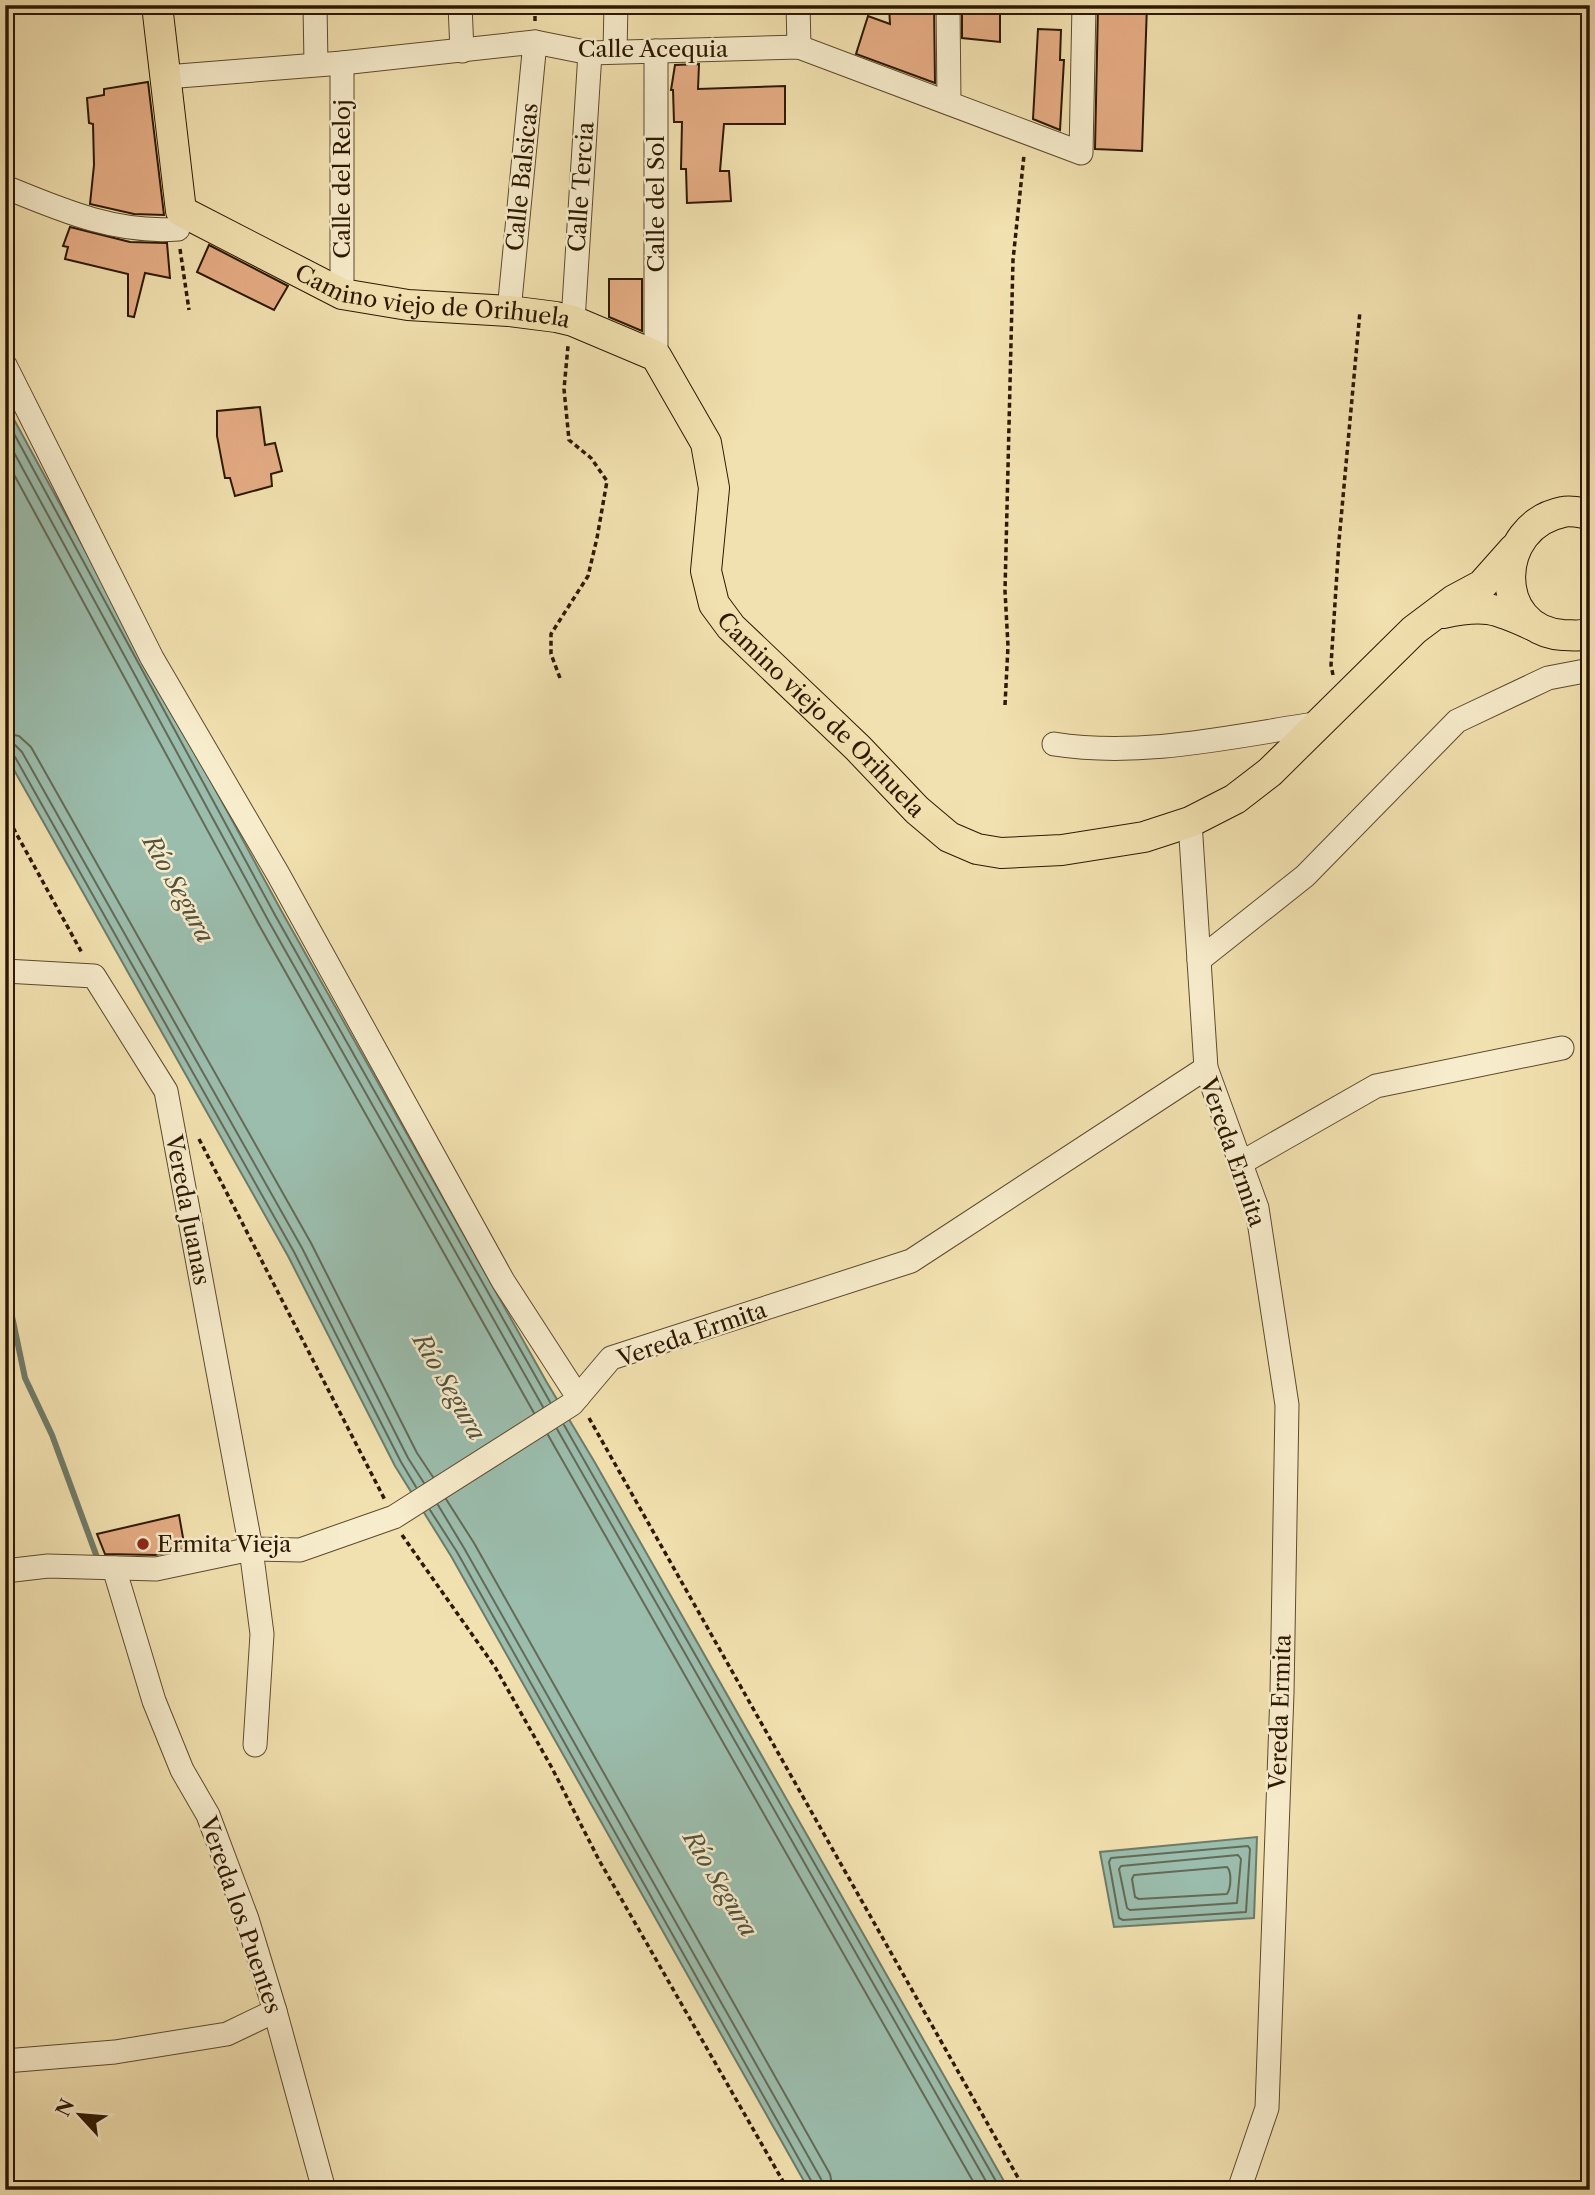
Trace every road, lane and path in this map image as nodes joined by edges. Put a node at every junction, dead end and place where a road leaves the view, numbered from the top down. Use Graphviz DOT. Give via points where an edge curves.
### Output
graph roads {
  1 [pos="157,5"];
  2 [pos="315,5"];
  3 [pos="460,5"];
  4 [pos="616,5"];
  5 [pos="798,5"];
  6 [pos="948,5"];
  7 [pos="1084,5"];
  8 [pos="535,42"];
  9 [pos="799,47"];
  10 [pos="462,51"];
  11 [pos="615,51"];
  12 [pos="656,51"];
  13 [pos="590,53"];
  14 [pos="342,63"];
  15 [pos="316,64"];
  16 [pos="166,78"];
  17 [pos="949,103"];
  18 [pos="1027,132"];
  19 [pos="5,187"];
  20 [pos="180,220"];
  21 [pos="342,295"];
  22 [pos="189,310"];
  23 [pos="509,311"];
  24 [pos="1360,311"];
  25 [pos="571,321"];
  26 [pos="656,356"];
  27 [pos="5,365"];
  28 [pos="1590,514"];
  29 [pos="1514,550"];
  30 [pos="1439,613"];
  31 [pos="1590,633"];
  32 [pos="1552,634"];
  33 [pos="1590,670"];
  34 [pos="560,678"];
  35 [pos="1346,698"];
  36 [pos="1005,705"];
  37 [pos="1321,723"];
  38 [pos="1054,744"];
  39 [pos="5,814"];
  40 [pos="1190,822"];
  41 [pos="1199,960"];
  42 [pos="5,971"];
  43 [pos="94,976"];
  44 [pos="1562,1048"];
  45 [pos="1206,1068"];
  46 [pos="197,1136"];
  47 [pos="1241,1163"];
  48 [pos="575,1401"];
  49 [pos="394,1517"];
  50 [pos="251,1549"];
  51 [pos="114,1568"];
  52 [pos="5,1571"];
  53 [pos="255,1745"];
  54 [pos="275,2011"];
  55 [pos="5,2061"];
  56 [pos="324,2190"];
  57 [pos="788,2190"];
  58 [pos="1026,2190"];
  59 [pos="1240,2190"];
  1 -- 16 [label="main road"];
  2 -- 15 [label="street"];
  3 -- 10 [label="street"];
  4 -- 11 [label="street"];
  5 -- 9 [label="street"];
  6 -- 17 [label="street"];
  7 -- 18 [label="street, Calle Acequia" via="1081,153"];
  8 -- 10 [label="street, Calle Acequia"];
  8 -- 13 [label="street, Calle Acequia"];
  8 -- 23 [label="street, Calle Balsicas"];
  9 -- 12 [label="street, Calle Acequia"];
  9 -- 17 [label="street, Calle Acequia"];
  10 -- 14 [label="street, Calle Acequia"];
  11 -- 12 [label="street, Calle Acequia"];
  11 -- 13 [label="street, Calle Acequia"];
  12 -- 26 [label="street, Calle del Sol"];
  13 -- 25 [label="street, Calle Tercia"];
  14 -- 15 [label="street, Calle Acequia"];
  14 -- 21 [label="street, Calle del Reloj"];
  15 -- 16 [label="street, Calle Acequia"];
  16 -- 20 [label="main road"];
  17 -- 18 [label="street, Calle Acequia"];
  18 -- 36 [label="path" via="1013,260"];
  19 -- 20 [label="street" via="114,226 152,232"];
  20 -- 21 [label="main road, Camino viejo de Orihuela"];
  20 -- 22 [label="path"];
  21 -- 23 [label="main road, Camino viejo de Orihuela" via="408,305"];
  23 -- 25 [label="main road, Camino viejo de Orihuela"];
  24 -- 35 [label="path" via="1331,665 1335,684"];
  25 -- 26 [label="main road, Camino viejo de Orihuela"];
  25 -- 34 [label="path" via="564,389 569,440 591,458 607,481 587,576 551,634 551,654"];
  26 -- 40 [label="main road, Camino viejo de Orihuela" via="706,443 714,488 706,571 714,604 731,627 917,810 949,837 1001,853 1062,850 1144,837"];
  27 -- 48 [label="street" via="152,658"];
  28 -- 29 [label="main road, Camino viejo de Orihuela" via="1564,512 1534,524"];
  29 -- 30 [label="main road, Camino viejo de Orihuela" via="1482,584"];
  29 -- 32 [label="main road" via="1510,586 1520,611"];
  30 -- 32 [label="main road, Camino viejo de Orihuela" via="1471,607 1497,609"];
  30 -- 35 [label="main road, Camino viejo de Orihuela" via="1414,630"];
  31 -- 32 [label="main road"];
  33 -- 41 [label="street" via="1548,678 1457,720 1305,876"];
  35 -- 37 [label="main road, Camino viejo de Orihuela"];
  37 -- 38 [label="street" via="1134,749 1089,750"];
  37 -- 40 [label="main road, Camino viejo de Orihuela" via="1235,799"];
  39 -- 43 [label="path"];
  40 -- 41 [label="street"];
  41 -- 45 [label="street"];
  42 -- 43 [label="street"];
  43 -- 50 [label="street, Vereda Juanas" via="166,1091"];
  44 -- 47 [label="street" via="1376,1086"];
  45 -- 47 [label="street, Vereda Ermita"];
  45 -- 48 [label="street, Vereda Ermita" via="911,1261 611,1358"];
  46 -- 49 [label="path"];
  47 -- 59 [label="street, Vereda Ermita" via="1257,1208 1287,1405 1267,2108"];
  48 -- 49 [label="street, Vereda Ermita"];
  48 -- 58 [label="path"];
  49 -- 50 [label="street, Vereda Ermita" via="300,1550"];
  49 -- 57 [label="path" via="495,1667 599,1860"];
  50 -- 51 [label="street, Vereda Ermita" via="156,1569"];
  50 -- 53 [label="street" via="262,1634"];
  51 -- 52 [label="street, Vereda Ermita" via="48,1566"];
  51 -- 54 [label="street, Vereda los Puentes" via="154,1701 182,1770 208,1815"];
  54 -- 55 [label="street" via="227,2035 116,2052"];
  54 -- 56 [label="street, Vereda los Puentes"];
}
